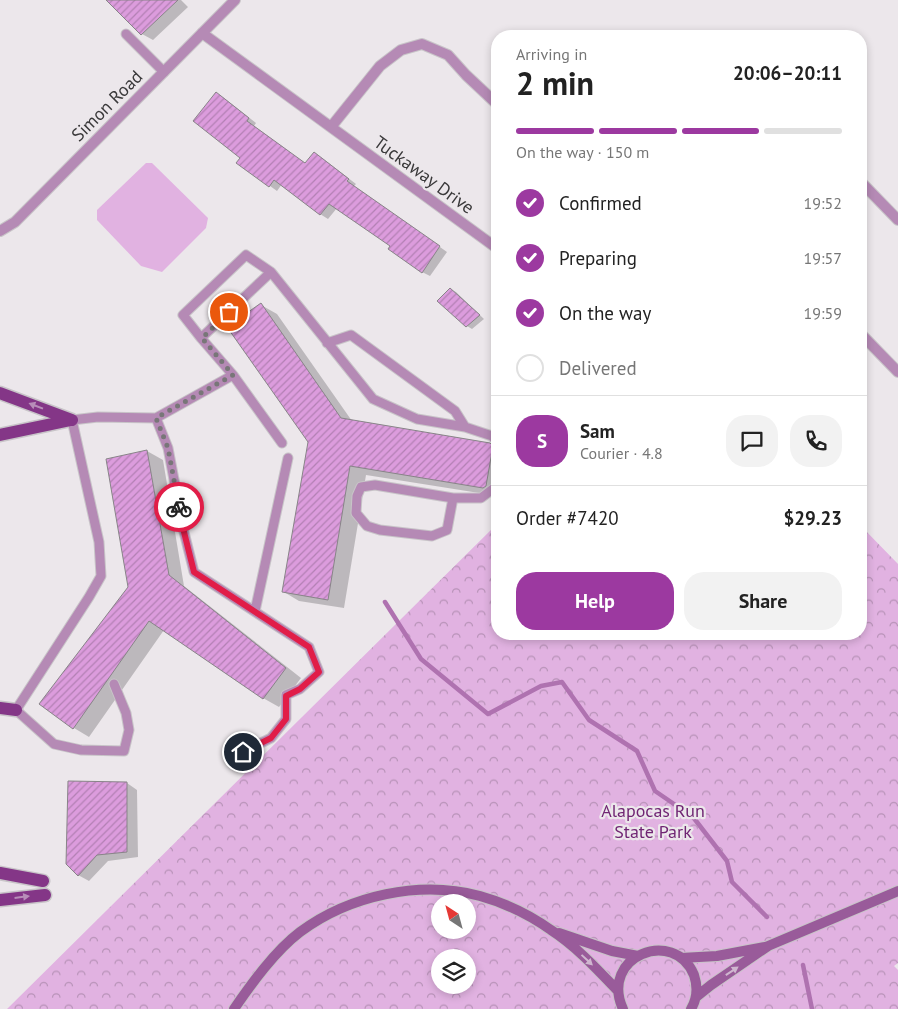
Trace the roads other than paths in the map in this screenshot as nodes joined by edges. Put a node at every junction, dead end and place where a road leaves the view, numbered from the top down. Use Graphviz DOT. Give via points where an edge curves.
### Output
graph roads {
  1 [pos="235,0"];
  2 [pos="202,33"];
  3 [pos="126,34"];
  4 [pos="164,72"];
  5 [pos="491,98"];
  6 [pos="331,127"];
  7 [pos="867,188"];
  8 [pos="898,220"];
  9 [pos="0,231"];
  10 [pos="491,244"];
  11 [pos="271,272"];
  12 [pos="202,338"];
  13 [pos="867,340"];
  14 [pos="327,343"];
  15 [pos="898,372"];
  16 [pos="233,375"];
  17 [pos="0,393"];
  18 [pos="156,418"];
  19 [pos="72,420"];
  20 [pos="465,427"];
  21 [pos="0,435"];
  22 [pos="491,436"];
  23 [pos="282,443"];
  24 [pos="288,458"];
  25 [pos="491,490"];
  26 [pos="453,498"];
  27 [pos="255,611"];
  28 [pos="114,684"];
  29 [pos="0,708"];
  30 [pos="16,710"];
  31 [pos="243,752"];
  32 [pos="0,873"];
  33 [pos="43,881"];
  34 [pos="898,891"];
  35 [pos="45,894"];
  36 [pos="0,900"];
  37 [pos="553,931"];
  38 [pos="768,946"];
  39 [pos="638,956"];
  40 [pos="681,958"];
  41 [pos="618,991"];
  42 [pos="696,998"];
  43 [pos="234,1009"];
  44 [pos="623,1009"];
  45 [pos="691,1009"];
  1 -- 2 [label="street, Simon Road"];
  2 -- 4 [label="street, Simon Road"];
  2 -- 6 [label="street, Tuckaway Drive"];
  3 -- 4 [label="lane"];
  4 -- 9 [label="street, Simon Road" via="15,222"];
  5 -- 6 [label="street" via="448,55 422,44 401,50 380,66"];
  6 -- 10 [label="street, Tuckaway Drive"];
  7 -- 8 [label="street"];
  11 -- 12 [label="lane"];
  11 -- 12 [label="lane" via="246,255 183,315"];
  11 -- 14 [label="lane"];
  12 -- 16 [label="lane"];
  13 -- 15 [label="street"];
  14 -- 20 [label="lane" via="372,399 417,419"];
  14 -- 20 [label="lane" via="351,334 455,411"];
  16 -- 18 [label="lane"];
  16 -- 23 [label="lane"];
  19 -- 17 [label="main road, one-way"];
  18 -- 19 [label="lane"];
  18 -- 27 [label="lane" via="168,448 194,572"];
  19 -- 21 [label="main road"];
  19 -- 30 [label="lane" via="99,542 101,576"];
  20 -- 22 [label="lane"];
  24 -- 27 [label="lane"];
  25 -- 26 [label="lane" via="481,498"];
  26 -- 26 [label="lane" via="375,485 361,487 356,513 367,526 380,530 432,536 447,530"];
  27 -- 31 [label="lane" via="309,647 319,672 300,689 286,696 286,719 271,738"];
  28 -- 30 [label="lane" via="129,730 124,751 81,750 54,744"];
  29 -- 30 [label="main road"];
  32 -- 33 [label="main road"];
  34 -- 38 [label="street"];
  36 -- 35 [label="main road, one-way"];
  37 -- 39 [label="street" via="612,951"];
  37 -- 41 [label="street, one-way"];
  37 -- 43 [label="street" via="516,909 480,896 416,890 380,895 353,903 300,932 273,958"];
  38 -- 40 [label="street" via="717,956"];
  42 -- 38 [label="street, one-way"];
  39 -- 40 [label="street" via="659,951"];
  39 -- 41 [label="street" via="627,965"];
  40 -- 42 [label="street" via="695,977"];
  41 -- 44 [label="street"];
  42 -- 45 [label="street"];
}
